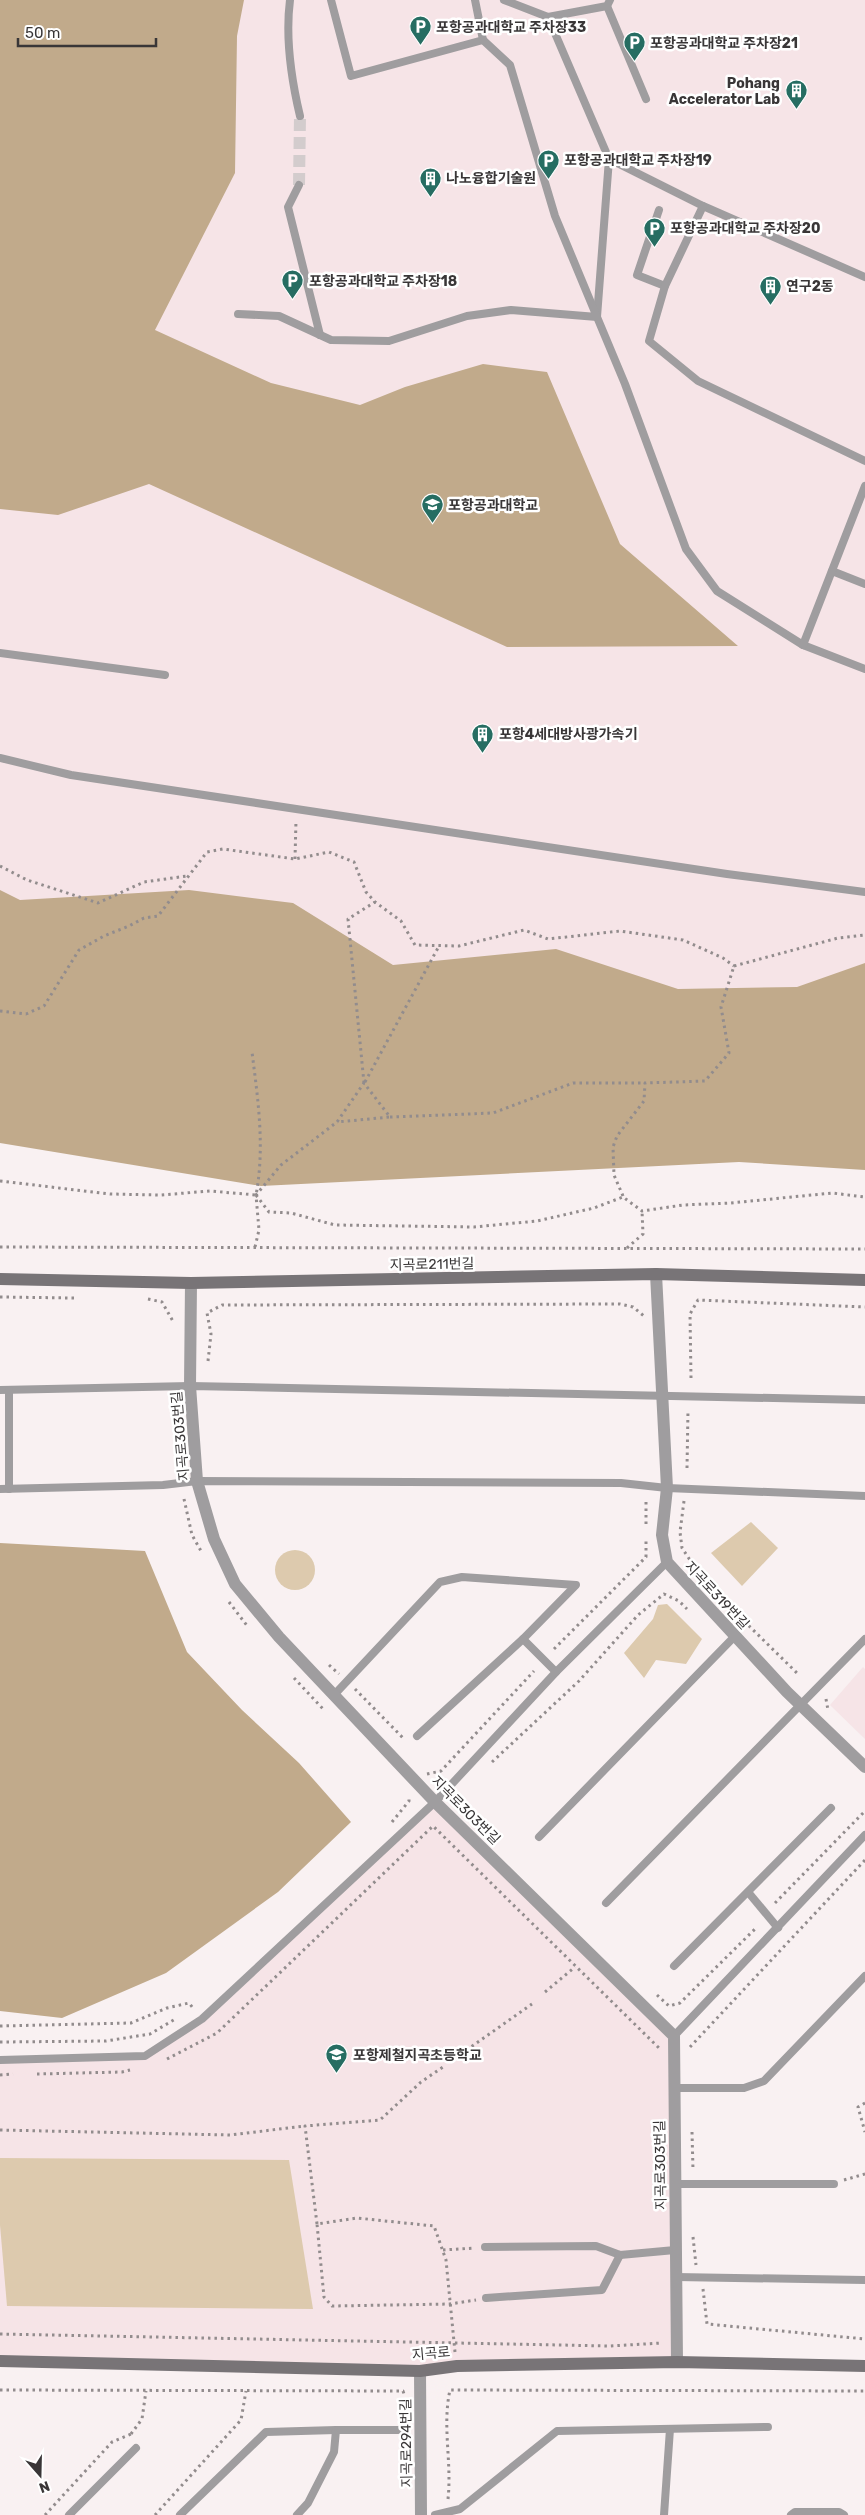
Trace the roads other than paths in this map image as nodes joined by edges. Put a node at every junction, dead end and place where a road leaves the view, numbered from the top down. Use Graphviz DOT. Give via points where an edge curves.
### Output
graph roads {
  1 [pos="290,0"];
  2 [pos="331,0"];
  3 [pos="476,0"];
  4 [pos="504,0"];
  5 [pos="608,3"];
  6 [pos="548,17"];
  7 [pos="483,40"];
  8 [pos="646,99"];
  9 [pos="300,116"];
  10 [pos="609,159"];
  11 [pos="299,185"];
  12 [pos="703,206"];
  13 [pos="659,210"];
  14 [pos="865,277"];
  15 [pos="664,286"];
  16 [pos="238,314"];
  17 [pos="597,317"];
  18 [pos="320,335"];
  19 [pos="865,462"];
  20 [pos="865,486"];
  21 [pos="832,571"];
  22 [pos="865,584"];
  23 [pos="804,645"];
  24 [pos="0,653"];
  25 [pos="865,669"];
  26 [pos="165,674"];
  27 [pos="0,758"];
  28 [pos="865,892"];
  29 [pos="656,1274"];
  30 [pos="0,1279"];
  31 [pos="865,1280"];
  32 [pos="191,1283"];
  33 [pos="190,1386"];
  34 [pos="0,1390"];
  35 [pos="9,1390"];
  36 [pos="664,1397"];
  37 [pos="865,1400"];
  38 [pos="197,1481"];
  39 [pos="667,1488"];
  40 [pos="0,1489"];
  41 [pos="9,1489"];
  42 [pos="865,1496"];
  43 [pos="667,1562"];
  44 [pos="735,1636"];
  45 [pos="523,1639"];
  46 [pos="865,1639"];
  47 [pos="556,1672"];
  48 [pos="334,1695"];
  49 [pos="801,1706"];
  50 [pos="417,1736"];
  51 [pos="865,1768"];
  52 [pos="435,1802"];
  53 [pos="831,1808"];
  54 [pos="865,1835"];
  55 [pos="539,1838"];
  56 [pos="748,1892"];
  57 [pos="606,1903"];
  58 [pos="778,1928"];
  59 [pos="674,1966"];
  60 [pos="865,1976"];
  61 [pos="674,2036"];
  62 [pos="0,2060"];
  63 [pos="674,2088"];
  64 [pos="675,2184"];
  65 [pos="834,2184"];
  66 [pos="485,2247"];
  67 [pos="675,2250"];
  68 [pos="620,2255"];
  69 [pos="676,2277"];
  70 [pos="865,2280"];
  71 [pos="486,2298"];
  72 [pos="0,2361"];
  73 [pos="677,2362"];
  74 [pos="865,2366"];
  75 [pos="420,2371"];
  76 [pos="768,2427"];
  77 [pos="670,2429"];
  78 [pos="336,2430"];
  79 [pos="398,2430"];
  80 [pos="136,2448"];
  81 [pos="70,2515"];
  82 [pos="180,2515"];
  83 [pos="297,2515"];
  84 [pos="422,2515"];
  85 [pos="435,2515"];
  86 [pos="664,2515"];
  87 [pos="792,2515"];
  88 [pos="844,2515"];
  1 -- 9 [label="lane" via="291,79"];
  2 -- 7 [label="lane" via="351,76"];
  3 -- 7 [label="lane"];
  4 -- 6 [label="lane"];
  5 -- 6 [label="lane"];
  5 -- 8 [label="lane"];
  6 -- 10 [label="lane"];
  7 -- 17 [label="lane" via="510,65 555,216"];
  10 -- 12 [label="lane"];
  10 -- 17 [label="lane"];
  11 -- 18 [label="lane" via="288,207"];
  12 -- 14 [label="lane"];
  12 -- 15 [label="lane"];
  13 -- 15 [label="lane" via="638,275"];
  15 -- 19 [label="lane" via="649,341 698,381"];
  16 -- 18 [label="lane" via="279,316"];
  17 -- 18 [label="lane" via="511,310 467,316 389,341 331,340"];
  17 -- 23 [label="lane" via="686,549 717,591"];
  20 -- 21 [label="lane"];
  21 -- 22 [label="lane"];
  21 -- 23 [label="lane"];
  23 -- 25 [label="lane"];
  24 -- 26 [label="lane"];
  27 -- 28 [label="lane" via="71,776"];
  29 -- 31 [label="main road, 지곡로211번길"];
  29 -- 32 [label="main road, 지곡로211번길"];
  29 -- 36 [label="street, 지곡로319번길"];
  30 -- 32 [label="main road, 지곡로211번길"];
  32 -- 33 [label="street, 지곡로303번길"];
  33 -- 35 [label="lane"];
  33 -- 36 [label="lane"];
  33 -- 38 [label="street, 지곡로303번길"];
  34 -- 35 [label="lane"];
  35 -- 41 [label="lane"];
  36 -- 37 [label="lane"];
  36 -- 39 [label="street, 지곡로319번길"];
  38 -- 39 [label="lane" via="620,1482"];
  38 -- 41 [label="lane" via="163,1486"];
  38 -- 48 [label="street, 지곡로303번길" via="214,1539 235,1584"];
  39 -- 42 [label="lane"];
  39 -- 43 [label="street, 지곡로319번길" via="662,1534"];
  40 -- 41 [label="lane"];
  43 -- 44 [label="street, 지곡로319번길"];
  43 -- 47 [label="lane"];
  44 -- 49 [label="street, 지곡로319번길"];
  44 -- 55 [label="lane"];
  45 -- 47 [label="lane"];
  45 -- 48 [label="lane" via="576,1585 462,1577 440,1582"];
  45 -- 50 [label="lane"];
  46 -- 49 [label="lane"];
  47 -- 52 [label="lane"];
  48 -- 52 [label="street, 지곡로303번길"];
  49 -- 51 [label="street, 지곡로319번길"];
  49 -- 57 [label="lane"];
  52 -- 61 [label="street, 지곡로303번길"];
  52 -- 62 [label="lane" via="202,2019 144,2056"];
  53 -- 56 [label="lane"];
  54 -- 58 [label="lane"];
  56 -- 58 [label="lane"];
  56 -- 59 [label="lane"];
  58 -- 61 [label="lane"];
  60 -- 63 [label="lane" via="764,2081 744,2088"];
  61 -- 63 [label="street, 지곡로303번길"];
  63 -- 64 [label="street, 지곡로303번길"];
  64 -- 65 [label="lane"];
  64 -- 67 [label="street, 지곡로303번길"];
  66 -- 68 [label="lane" via="596,2246"];
  67 -- 68 [label="lane"];
  67 -- 69 [label="street, 지곡로303번길"];
  68 -- 71 [label="lane" via="602,2290"];
  69 -- 70 [label="lane"];
  69 -- 73 [label="street, 지곡로303번길"];
  72 -- 75 [label="main road, 지곡로"];
  73 -- 74 [label="main road, 지곡로"];
  73 -- 75 [label="main road, 지곡로" via="457,2366"];
  75 -- 84 [label="street, 지곡로294번길"];
  76 -- 77 [label="lane"];
  77 -- 85 [label="lane" via="557,2431 460,2509"];
  77 -- 86 [label="lane"];
  78 -- 79 [label="lane"];
  78 -- 82 [label="lane" via="266,2432"];
  78 -- 83 [label="lane" via="334,2452 308,2503"];
  80 -- 81 [label="lane"];
  87 -- 88 [label="lane" via="795,2512 839,2512"];
}
